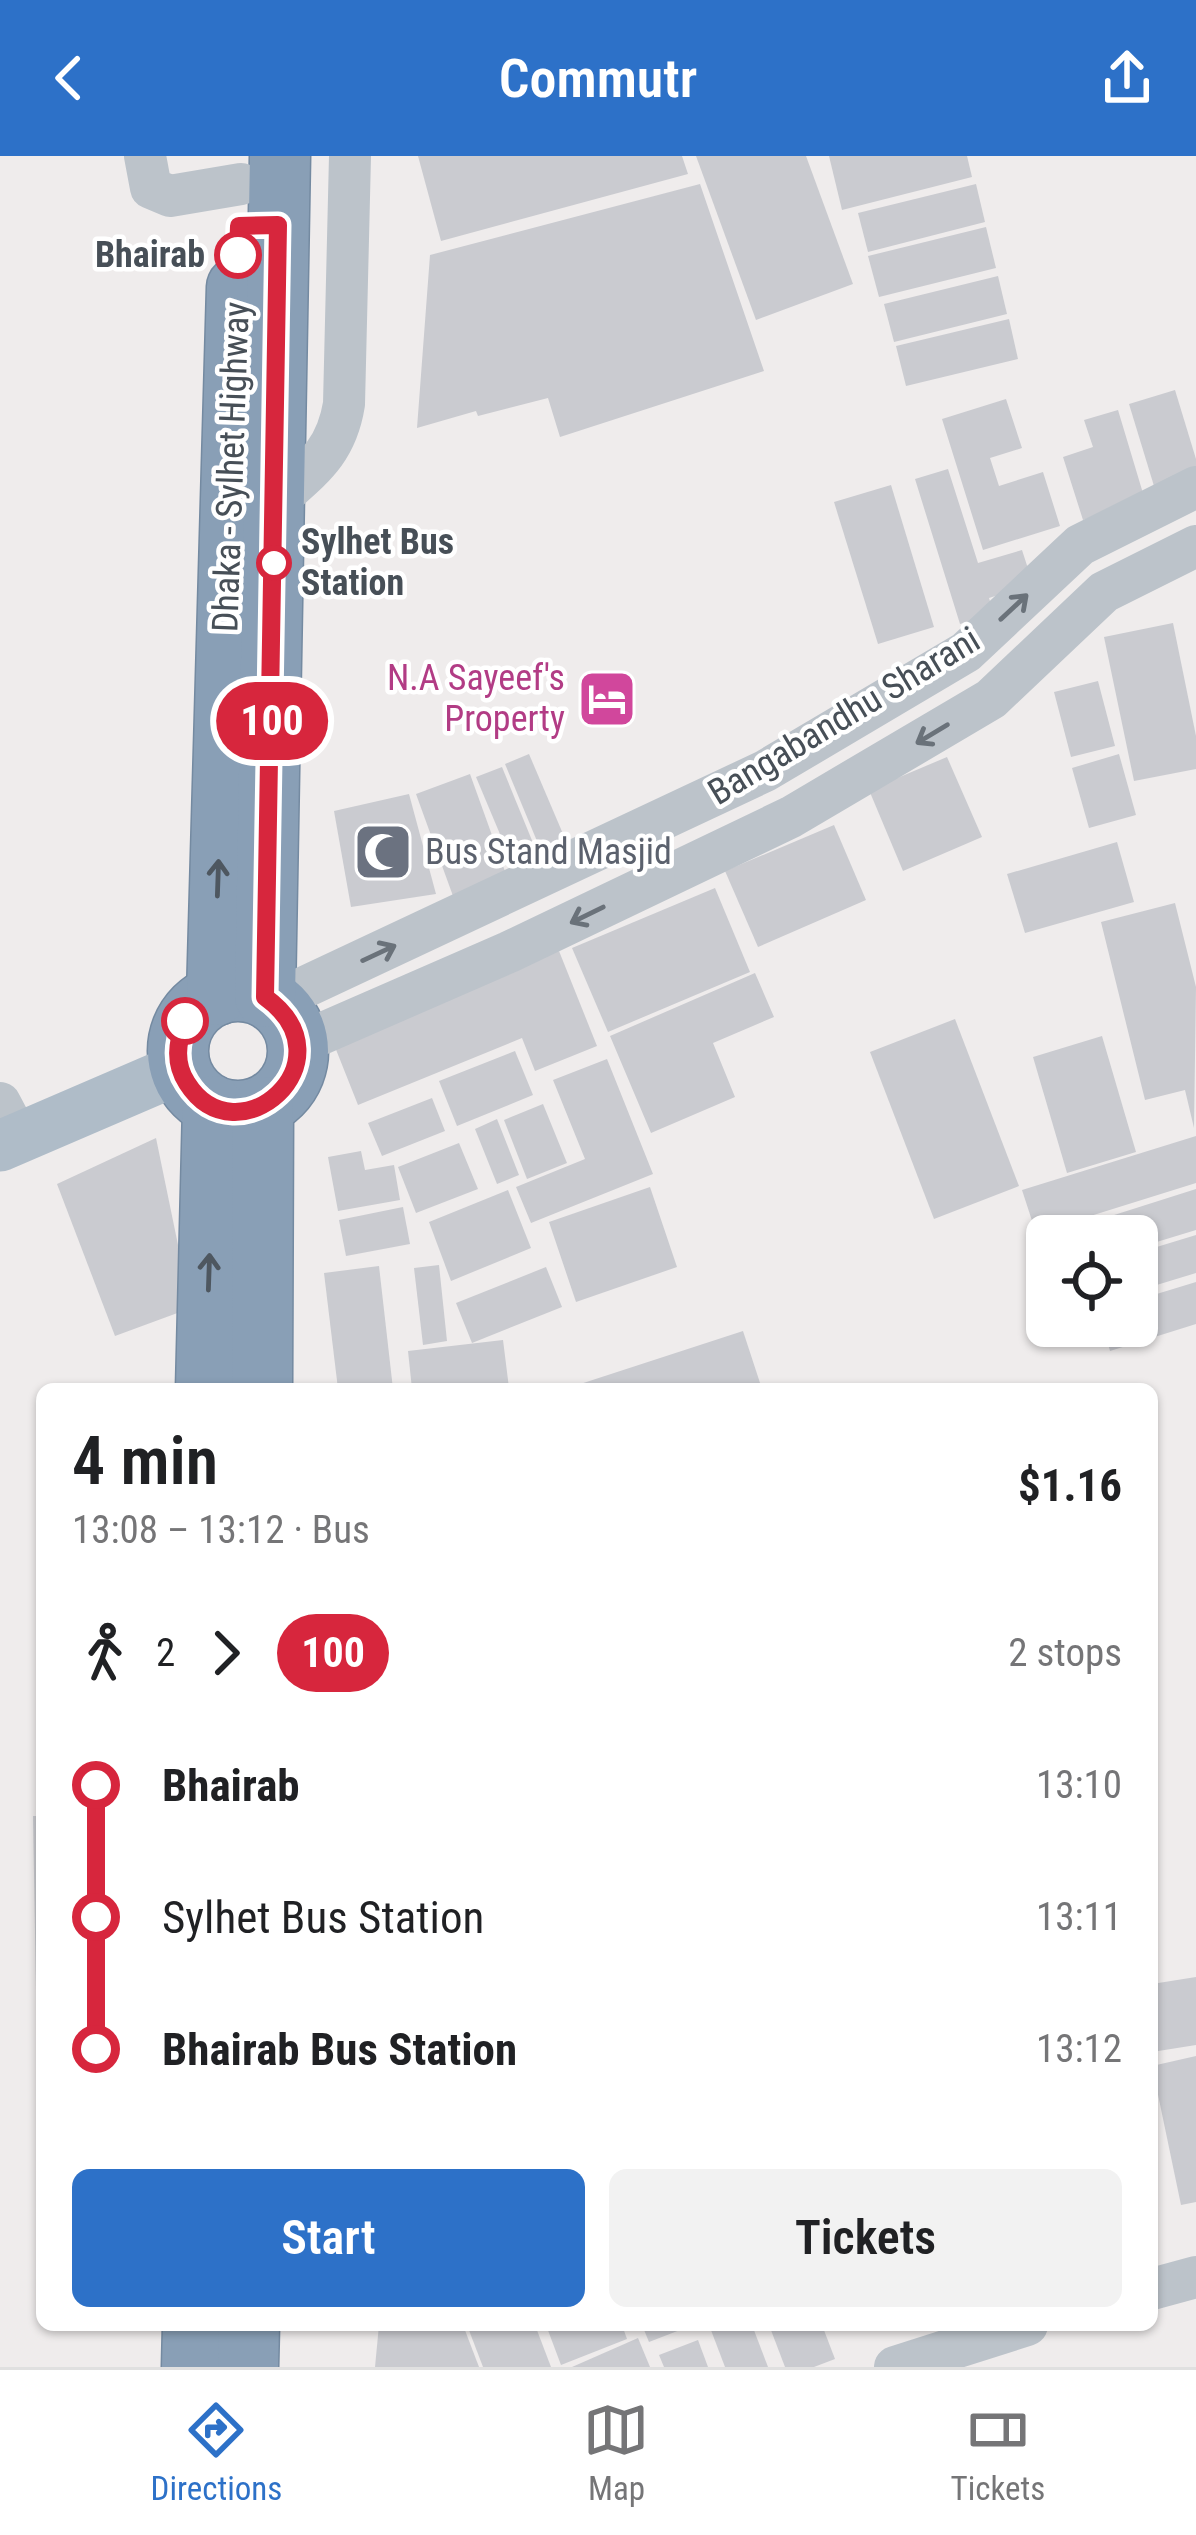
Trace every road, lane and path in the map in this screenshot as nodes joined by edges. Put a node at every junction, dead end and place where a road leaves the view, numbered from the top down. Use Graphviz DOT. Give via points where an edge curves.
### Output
graph roads {
  1 [pos="145,156"];
  2 [pos="350,156"];
  3 [pos="256,190"];
  4 [pos="1196,487"];
  5 [pos="274,502"];
  6 [pos="1196,546"];
  7 [pos="263,1010"];
  8 [pos="218,1094"];
  9 [pos="6,1128"];
  10 [pos="206,1383"];
  11 [pos="261,1383"];
  12 [pos="193,2331"];
  13 [pos="249,2331"];
  14 [pos="1008,2331"];
  15 [pos="192,2367"];
  16 [pos="248,2367"];
  17 [pos="895,2367"];
  1 -- 3 [label="street" via="151,188 161,194"];
  2 -- 5 [label="street" via="340,430 327,455"];
  3 -- 5 [label="highway, Dhaka - Sylhet Highway"];
  7 -- 3 [label="highway, Dhaka - Sylhet Highway, one-way"];
  7 -- 4 [label="street, Bangabandhu Sharani, one-way" via="765,771 966,652 1080,545"];
  5 -- 7 [label="highway, Dhaka - Sylhet Highway"];
  6 -- 7 [label="street, Bangabandhu Sharani, one-way" via="1104,592 991,699 790,818 509,952"];
  7 -- 8 [label="highway" via="291,1081"];
  7 -- 8 [label="highway" via="197,1006 185,1021 178,1039"];
  8 -- 9 [label="main road"];
  10 -- 8 [label="highway, one-way"];
  8 -- 11 [label="highway"];
  12 -- 15 [label="highway"];
  13 -- 16 [label="highway"];
  14 -- 17 [label="street"];
}
